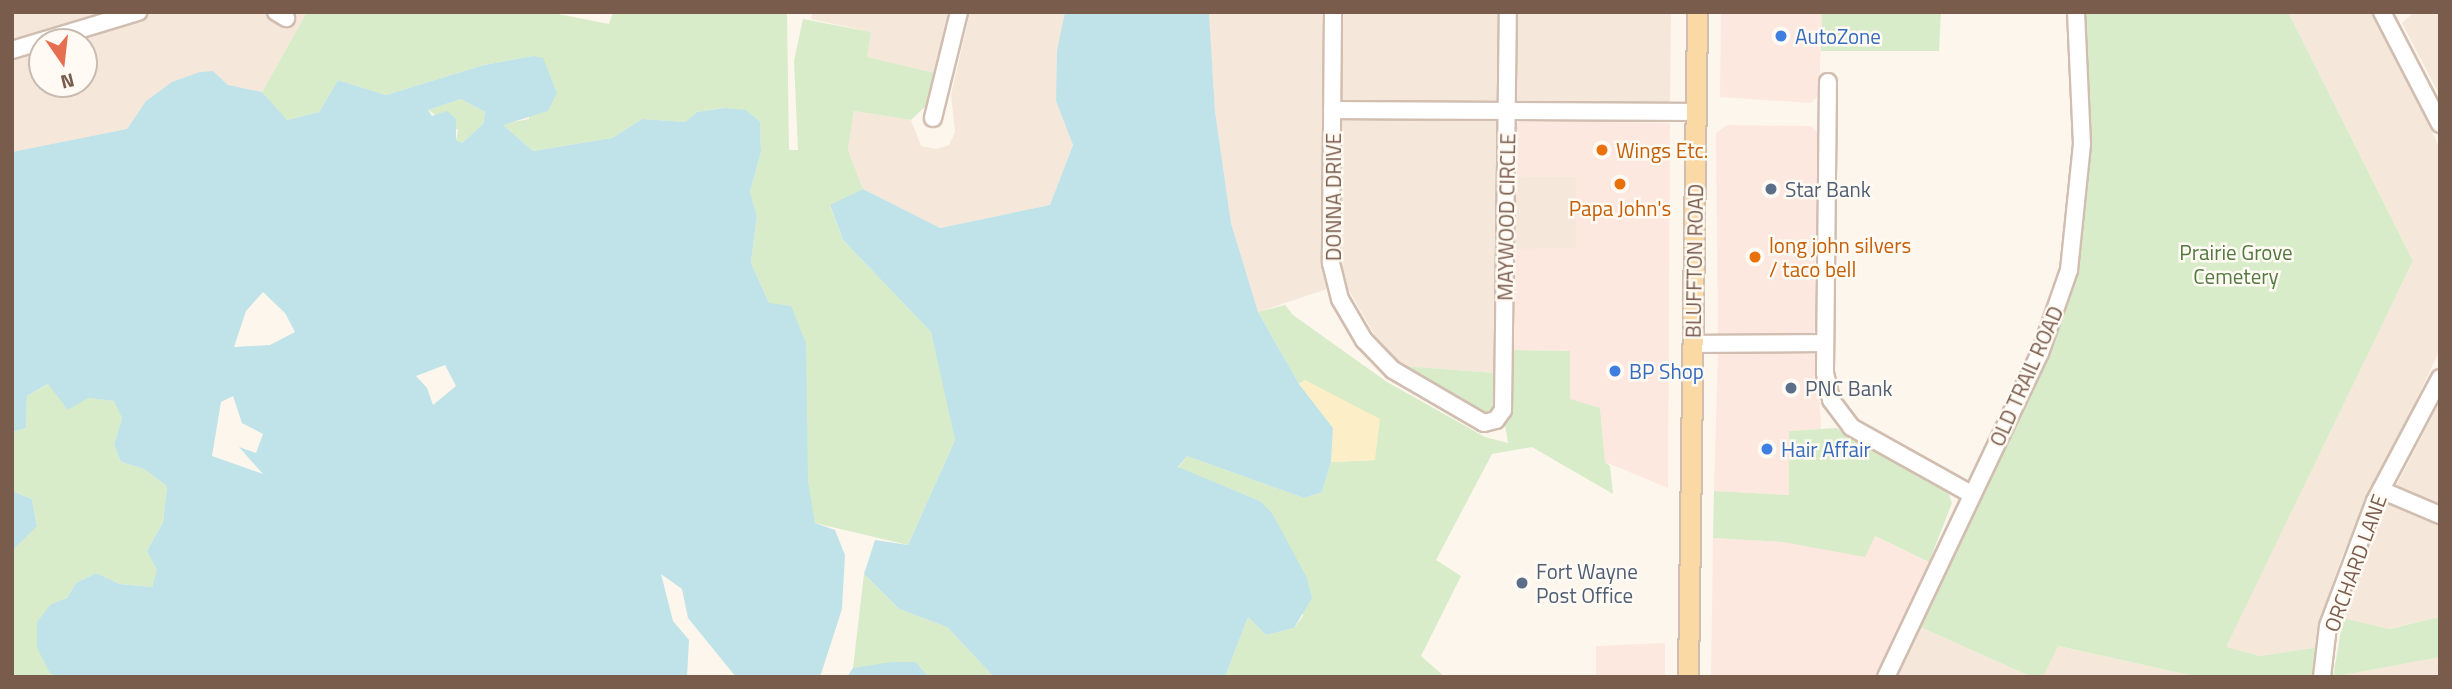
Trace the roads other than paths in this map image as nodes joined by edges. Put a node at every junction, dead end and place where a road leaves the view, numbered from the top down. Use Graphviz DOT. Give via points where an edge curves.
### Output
graph roads {
  1 [pos="138,12"];
  2 [pos="958,12"];
  3 [pos="1333,12"];
  4 [pos="1508,12"];
  5 [pos="1697,12"];
  6 [pos="2076,12"];
  7 [pos="2382,12"];
  8 [pos="12,50"];
  9 [pos="1828,82"];
  10 [pos="1332,110"];
  11 [pos="1507,112"];
  12 [pos="1696,112"];
  13 [pos="933,118"];
  14 [pos="2440,124"];
  15 [pos="1692,344"];
  16 [pos="1825,344"];
  17 [pos="2440,378"];
  18 [pos="1496,419"];
  19 [pos="2381,490"];
  20 [pos="1970,494"];
  21 [pos="2440,515"];
  22 [pos="1688,677"];
  23 [pos="1886,677"];
  24 [pos="2322,677"];
  1 -- 8 [label="street"];
  2 -- 13 [label="street"];
  3 -- 10 [label="street, DONNA DRIVE"];
  4 -- 11 [label="street, MAYWOOD CIRCLE"];
  5 -- 12 [label="main road, BLUFFTON ROAD"];
  6 -- 20 [label="street, OLD TRAIL ROAD" via="2082,144 2069,270 2040,353"];
  7 -- 14 [label="street"];
  9 -- 16 [label="street"];
  10 -- 11 [label="street"];
  10 -- 18 [label="street, DONNA DRIVE" via="1331,263 1349,318 1393,370 1419,388 1484,423"];
  11 -- 12 [label="street"];
  11 -- 18 [label="street, MAYWOOD CIRCLE" via="1503,411"];
  12 -- 15 [label="main road, BLUFFTON ROAD"];
  15 -- 16 [label="street"];
  15 -- 22 [label="main road, BLUFFTON ROAD"];
  16 -- 20 [label="street" via="1831,400 1851,427"];
  17 -- 19 [label="street, ORCHARD LANE"];
  19 -- 21 [label="street"];
  19 -- 24 [label="street, ORCHARD LANE" via="2328,626"];
  20 -- 23 [label="street, OLD TRAIL ROAD"];
}
